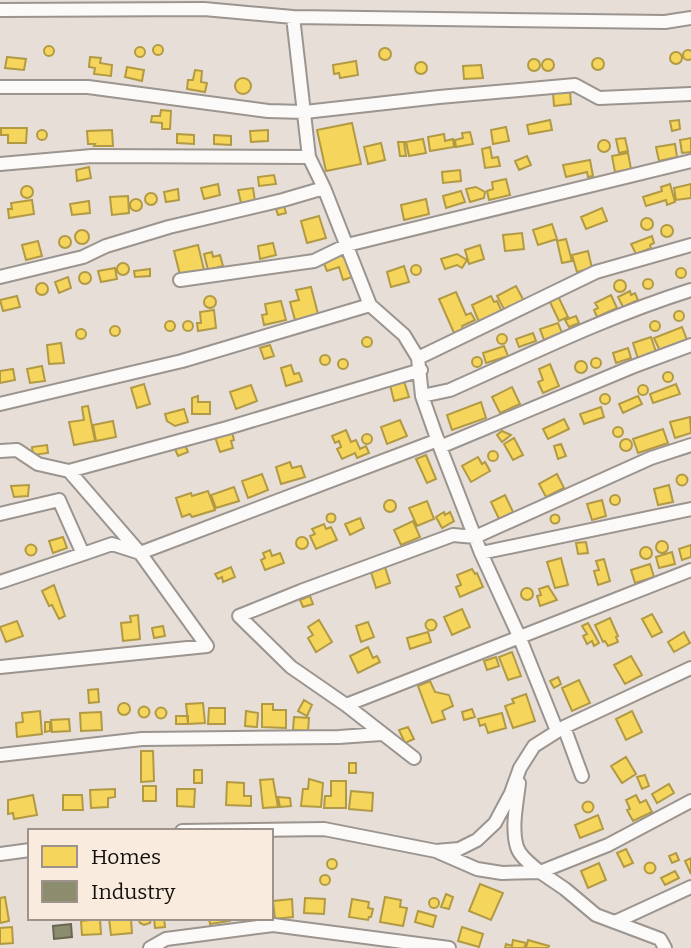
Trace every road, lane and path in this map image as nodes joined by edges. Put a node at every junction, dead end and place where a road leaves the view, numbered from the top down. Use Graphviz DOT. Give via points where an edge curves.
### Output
graph roads {
  1 [pos="201,4"];
  2 [pos="0,10"];
  3 [pos="293,17"];
  4 [pos="691,18"];
  5 [pos="0,87"];
  6 [pos="691,93"];
  7 [pos="305,112"];
  8 [pos="309,157"];
  9 [pos="691,161"];
  10 [pos="0,164"];
  11 [pos="324,188"];
  12 [pos="347,245"];
  13 [pos="691,245"];
  14 [pos="0,277"];
  15 [pos="180,280"];
  16 [pos="691,290"];
  17 [pos="370,305"];
  18 [pos="691,345"];
  19 [pos="419,364"];
  20 [pos="422,396"];
  21 [pos="0,404"];
  22 [pos="439,443"];
  23 [pos="691,445"];
  24 [pos="0,451"];
  25 [pos="69,471"];
  26 [pos="691,509"];
  27 [pos="0,514"];
  28 [pos="475,537"];
  29 [pos="140,553"];
  30 [pos="481,553"];
  31 [pos="83,554"];
  32 [pos="691,570"];
  33 [pos="0,582"];
  34 [pos="519,636"];
  35 [pos="0,667"];
  36 [pos="691,668"];
  37 [pos="346,705"];
  38 [pos="561,729"];
  39 [pos="381,734"];
  40 [pos="0,755"];
  41 [pos="414,758"];
  42 [pos="520,768"];
  43 [pos="582,776"];
  44 [pos="691,801"];
  45 [pos="197,829"];
  46 [pos="273,829"];
  47 [pos="273,829"];
  48 [pos="28,850"];
  49 [pos="436,851"];
  50 [pos="0,854"];
  51 [pos="540,872"];
  52 [pos="691,887"];
  53 [pos="615,922"];
  54 [pos="150,948"];
  55 [pos="449,948"];
  56 [pos="665,948"];
  1 -- 2 [label="street"];
  1 -- 3 [label="street"];
  3 -- 4 [label="street" via="665,22"];
  3 -- 7 [label="street"];
  5 -- 7 [label="street" via="88,87"];
  6 -- 7 [label="street" via="599,98 575,85"];
  7 -- 8 [label="street"];
  8 -- 10 [label="street" via="92,156"];
  8 -- 11 [label="street"];
  9 -- 12 [label="street"];
  11 -- 12 [label="street"];
  11 -- 14 [label="street"];
  12 -- 15 [label="street" via="314,261"];
  12 -- 17 [label="street"];
  13 -- 19 [label="street" via="596,272"];
  16 -- 20 [label="street" via="608,320 450,390"];
  17 -- 19 [label="street" via="404,335"];
  17 -- 21 [label="street" via="182,361"];
  18 -- 22 [label="street"];
  19 -- 20 [label="street"];
  19 -- 25 [label="street" via="227,428"];
  20 -- 22 [label="street"];
  22 -- 28 [label="street"];
  22 -- 29 [label="street"];
  23 -- 28 [label="street" via="651,458"];
  24 -- 25 [label="street" via="17,450 38,464"];
  25 -- 29 [label="street"];
  26 -- 30 [label="street"];
  27 -- 31 [label="street" via="59,500"];
  28 -- 30 [label="street"];
  28 -- 37 [label="street" via="453,535 239,616 291,667"];
  29 -- 31 [label="street" via="112,544"];
  29 -- 35 [label="street" via="207,646"];
  30 -- 34 [label="street"];
  31 -- 33 [label="street"];
  32 -- 34 [label="street"];
  34 -- 37 [label="street"];
  34 -- 38 [label="street"];
  36 -- 38 [label="street"];
  37 -- 39 [label="street"];
  38 -- 42 [label="street" via="534,746"];
  38 -- 43 [label="street"];
  39 -- 40 [label="street" via="142,739"];
  39 -- 41 [label="street"];
  42 -- 49 [label="street" via="495,823 468,845"];
  42 -- 51 [label="street" via="517,848"];
  44 -- 51 [label="street" via="608,845"];
  45 -- 47 [label="street"];
  46 -- 49 [label="street" via="324,829"];
  48 -- 50 [label="street"];
  49 -- 51 [label="street" via="477,869"];
  51 -- 53 [label="street" via="596,915"];
  52 -- 53 [label="street"];
  53 -- 56 [label="street" via="660,939"];
  54 -- 55 [label="street" via="166,939 273,925"];
}
